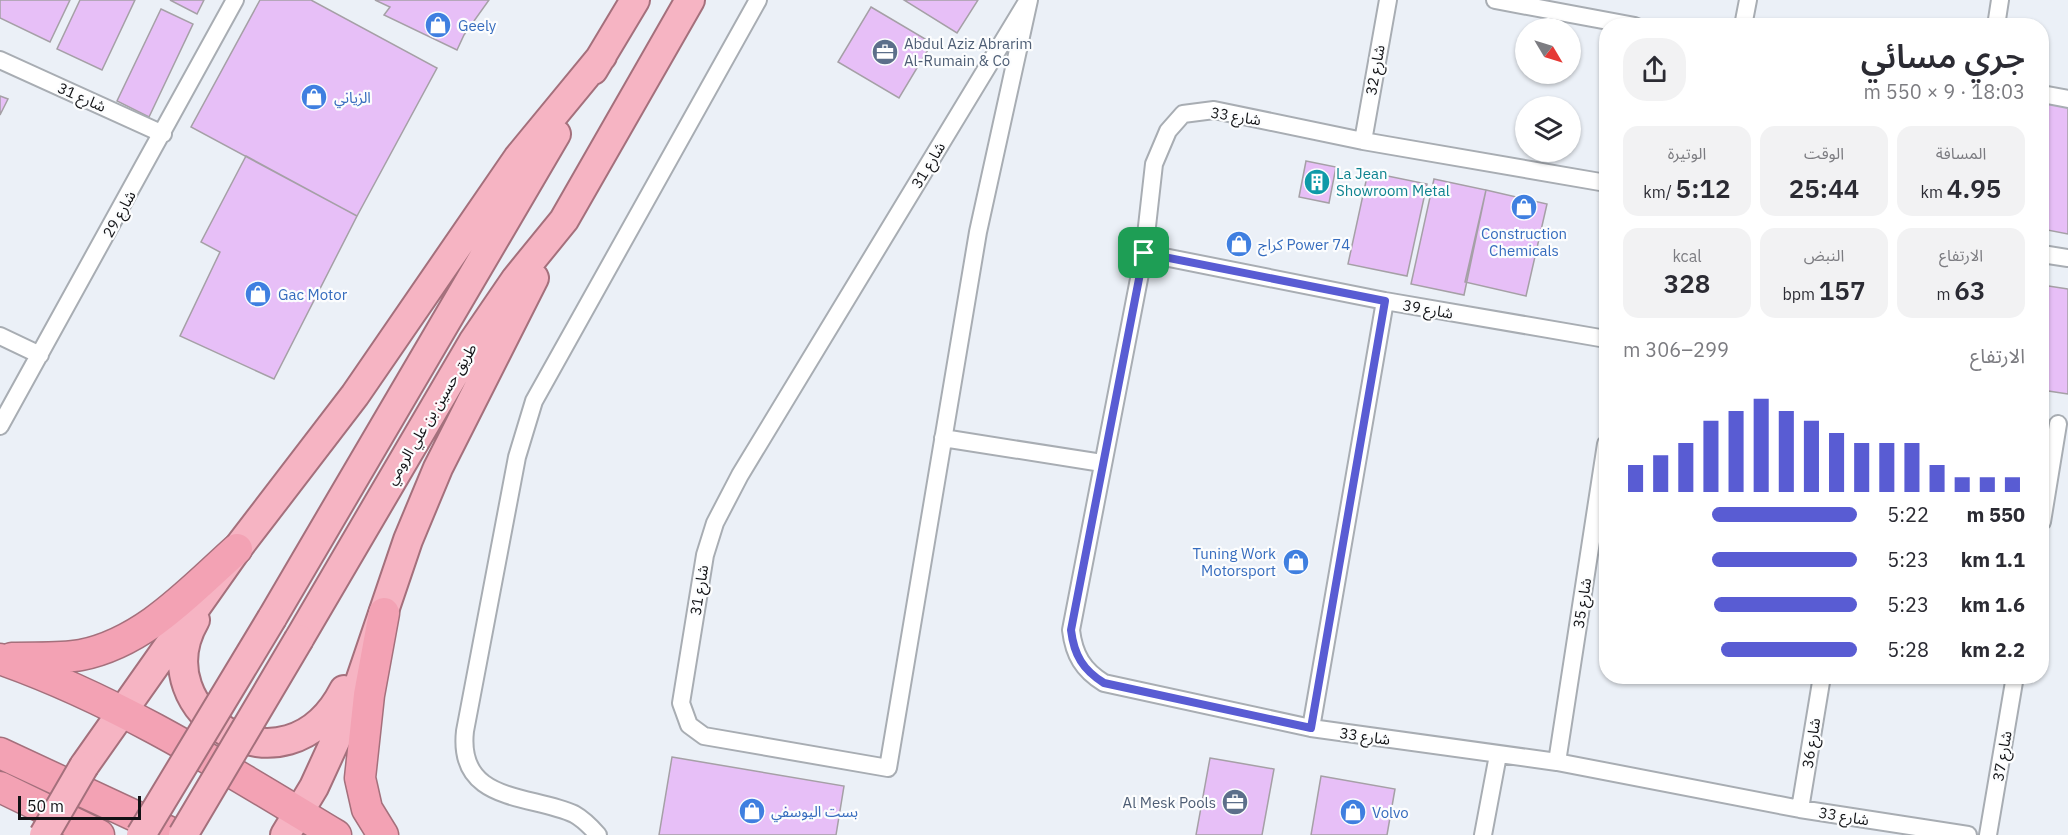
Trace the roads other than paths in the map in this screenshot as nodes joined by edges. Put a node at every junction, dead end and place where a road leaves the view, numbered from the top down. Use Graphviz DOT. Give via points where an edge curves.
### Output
graph roads {
  1 [pos="235,0"];
  2 [pos="635,0"];
  3 [pos="690,0"];
  4 [pos="758,0"];
  5 [pos="1028,0"];
  6 [pos="1388,0"];
  7 [pos="1498,0"];
  8 [pos="1748,0"];
  9 [pos="2000,0"];
  10 [pos="1745,18"];
  11 [pos="1997,18"];
  12 [pos="1599,19"];
  13 [pos="602,56"];
  14 [pos="0,60"];
  15 [pos="2049,95"];
  16 [pos="2068,99"];
  17 [pos="163,134"];
  18 [pos="1363,141"];
  19 [pos="1599,182"];
  20 [pos="564,220"];
  21 [pos="1144,253"];
  22 [pos="2049,255"];
  23 [pos="2068,258"];
  24 [pos="1385,301"];
  25 [pos="0,336"];
  26 [pos="1599,338"];
  27 [pos="40,355"];
  28 [pos="2056,423"];
  29 [pos="0,426"];
  30 [pos="943,438"];
  31 [pos="1102,463"];
  32 [pos="2049,472"];
  33 [pos="1599,489"];
  34 [pos="237,549"];
  35 [pos="384,613"];
  36 [pos="0,659"];
  37 [pos="1821,684"];
  38 [pos="2014,684"];
  39 [pos="121,712"];
  40 [pos="1311,728"];
  41 [pos="0,753"];
  42 [pos="1498,755"];
  43 [pos="1557,762"];
  44 [pos="0,787"];
  45 [pos="1800,809"];
  46 [pos="292,824"];
  47 [pos="44,835"];
  48 [pos="99,835"];
  49 [pos="141,835"];
  50 [pos="176,835"];
  51 [pos="183,835"];
  52 [pos="336,835"];
  53 [pos="382,835"];
  54 [pos="598,835"];
  55 [pos="1483,835"];
  56 [pos="1968,835"];
  57 [pos="1988,835"];
  1 -- 17 [label="street, شارع 29"];
  2 -- 13 [label="highway"];
  3 -- 20 [label="highway, طريق حسين بن علي الرومي"];
  4 -- 54 [label="street" via="543,383 517,457 464,750 475,775 491,788 573,814"];
  5 -- 30 [label="street, شارع 31" via="978,232"];
  5 -- 30 [label="street, شارع 31" via="722,506 705,555 681,697 684,716 695,731 712,739 888,768"];
  6 -- 18 [label="street, 32 شارع"];
  7 -- 12 [label="street"];
  8 -- 10 [label="street"];
  9 -- 11 [label="street"];
  13 -- 34 [label="highway" via="518,158 355,395"];
  13 -- 49 [label="highway, bridge"];
  14 -- 17 [label="street, شارع 31"];
  15 -- 16 [label="street"];
  17 -- 27 [label="street, شارع 29"];
  18 -- 19 [label="street, شارع 33"];
  18 -- 21 [label="street, شارع 33" via="1214,110 1183,114 1168,131 1154,164"];
  20 -- 35 [label="highway" via="438,468"];
  20 -- 51 [label="highway, طريق حسين بن علي الرومي, bridge" via="516,279 473,342"];
  21 -- 24 [label="street, شارع 39"];
  21 -- 31 [label="street, شارع 33"];
  22 -- 23 [label="street"];
  24 -- 26 [label="street, شارع 39"];
  24 -- 40 [label="street"];
  25 -- 27 [label="street"];
  27 -- 29 [label="street, شارع 29"];
  28 -- 32 [label="street"];
  30 -- 31 [label="street"];
  31 -- 40 [label="street, شارع 33" via="1071,630 1079,662 1104,683"];
  33 -- 43 [label="street, شارع 35"];
  34 -- 35 [label="highway" via="192,626 184,665 199,707 212,722 234,736 272,743 297,737 320,724 337,704"];
  34 -- 36 [label="highway" via="162,616 124,641 78,656"];
  34 -- 39 [label="highway"];
  35 -- 46 [label="highway" via="344,723"];
  35 -- 53 [label="highway" via="360,777 368,809"];
  36 -- 39 [label="highway" via="72,687"];
  37 -- 45 [label="street, شارع 36"];
  38 -- 57 [label="street, شارع 37"];
  39 -- 46 [label="highway" via="244,777"];
  39 -- 47 [label="highway, bridge"];
  40 -- 42 [label="street, شارع 33"];
  41 -- 50 [label="highway"];
  42 -- 43 [label="street, شارع 33"];
  42 -- 55 [label="street"];
  43 -- 45 [label="street, شارع 33"];
  44 -- 48 [label="highway"];
  45 -- 56 [label="street, شارع 33"];
  46 -- 52 [label="highway"];
}
